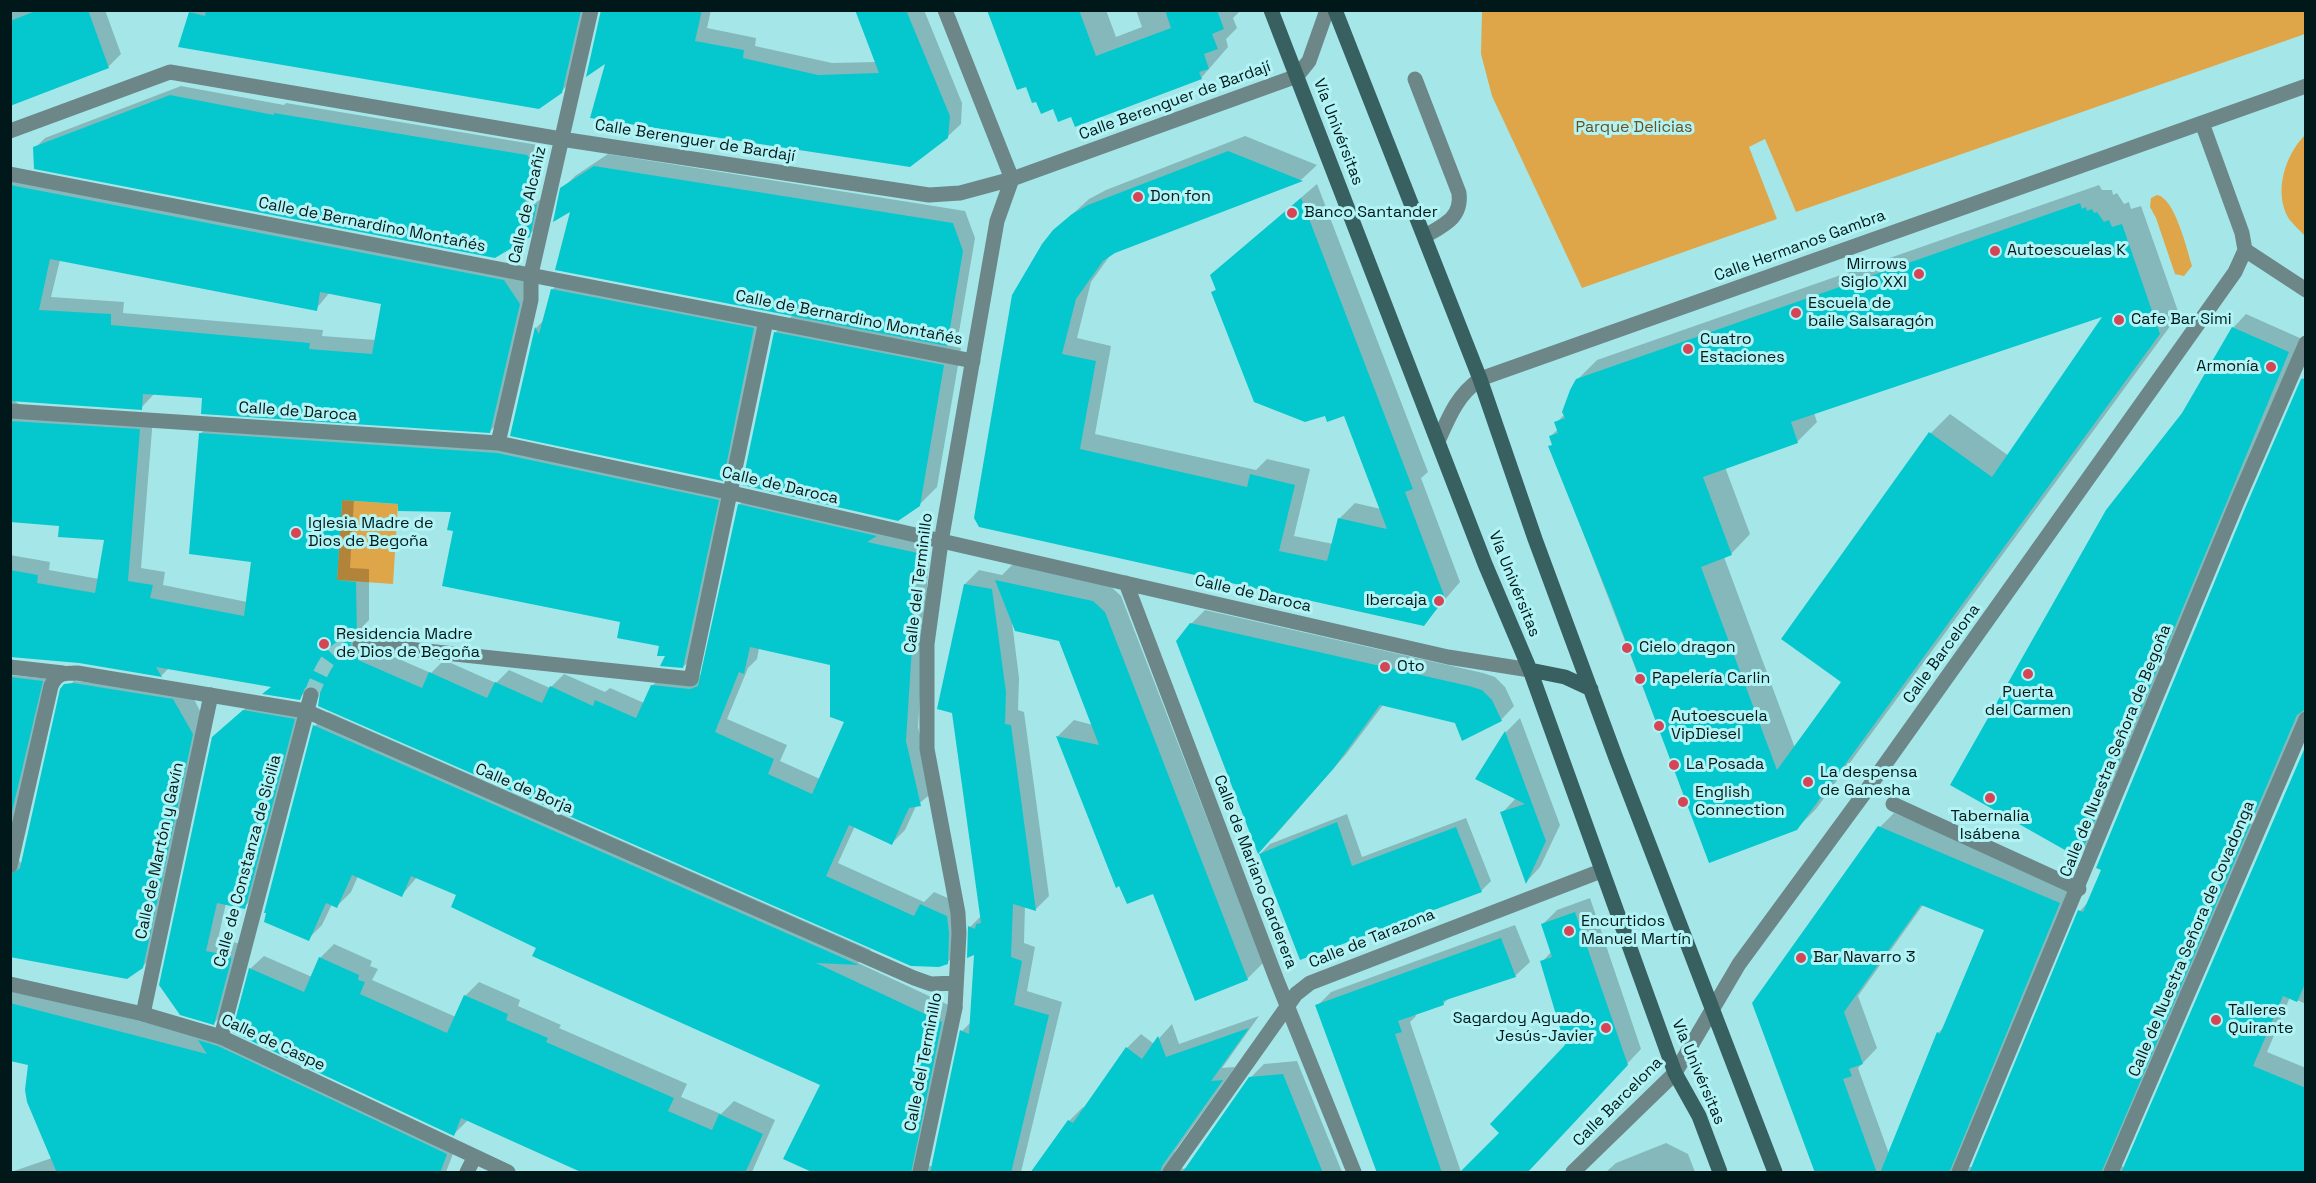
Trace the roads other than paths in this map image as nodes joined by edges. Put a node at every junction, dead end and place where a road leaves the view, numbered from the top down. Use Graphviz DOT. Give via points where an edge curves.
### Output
graph roads {
  1 [pos="591,10"];
  2 [pos="945,10"];
  3 [pos="1271,10"];
  4 [pos="1327,10"];
  5 [pos="1335,10"];
  6 [pos="1297,76"];
  7 [pos="1415,79"];
  8 [pos="2306,86"];
  9 [pos="2202,123"];
  10 [pos="10,132"];
  11 [pos="561,139"];
  12 [pos="10,174"];
  13 [pos="1012,179"];
  14 [pos="1425,236"];
  15 [pos="2245,250"];
  16 [pos="531,274"];
  17 [pos="2306,290"];
  18 [pos="766,321"];
  19 [pos="2306,343"];
  20 [pos="973,361"];
  21 [pos="1480,379"];
  22 [pos="10,411"];
  23 [pos="1439,439"];
  24 [pos="498,443"];
  25 [pos="732,493"];
  26 [pos="941,542"];
  27 [pos="1126,583"];
  28 [pos="360,644"];
  29 [pos="10,667"];
  30 [pos="1530,670"];
  31 [pos="63,673"];
  32 [pos="1591,689"];
  33 [pos="211,695"];
  34 [pos="311,695"];
  35 [pos="306,711"];
  36 [pos="2306,718"];
  37 [pos="1893,804"];
  38 [pos="10,866"];
  39 [pos="1601,870"];
  40 [pos="2079,889"];
  41 [pos="956,983"];
  42 [pos="10,984"];
  43 [pos="1287,1006"];
  44 [pos="1713,1009"];
  45 [pos="143,1014"];
  46 [pos="221,1037"];
  47 [pos="1675,1072"];
  48 [pos="474,1158"];
  49 [pos="467,1173"];
  50 [pos="508,1173"];
  51 [pos="920,1173"];
  52 [pos="1170,1173"];
  53 [pos="1354,1173"];
  54 [pos="1573,1173"];
  55 [pos="1720,1173"];
  56 [pos="1775,1173"];
  57 [pos="1959,1173"];
  58 [pos="2111,1173"];
  1 -- 11 [label="street, Calle de Alcañiz"];
  2 -- 13 [label="street"];
  3 -- 6 [label="main road, Vía Univérsitas"];
  4 -- 6 [label="street, Calle Berenguer de Bardají" via="1309,61"];
  5 -- 14 [label="main road"];
  6 -- 13 [label="street, Calle Berenguer de Bardají"];
  6 -- 23 [label="main road, Vía Univérsitas"];
  7 -- 14 [label="street" via="1460,204 1448,223"];
  8 -- 9 [label="street, Calle Hermanos Gambra"];
  9 -- 15 [label="street"];
  9 -- 21 [label="street, Calle Hermanos Gambra"];
  10 -- 11 [label="street, Calle Berenguer de Bardají" via="170,72"];
  11 -- 13 [label="street, Calle Berenguer de Bardají" via="928,195 960,193"];
  11 -- 16 [label="street, Calle de Alcañiz"];
  12 -- 16 [label="street, Calle de Bernardino Montañés"];
  13 -- 20 [label="street, Calle del Terminillo" via="997,221"];
  14 -- 21 [label="main road"];
  15 -- 17 [label="street"];
  15 -- 44 [label="street, Calle Barcelona" via="2219,298 1739,964"];
  16 -- 18 [label="street, Calle de Bernardino Montañés"];
  16 -- 24 [label="street, Calle de Alcañiz" via="531,300"];
  18 -- 20 [label="street, Calle de Bernardino Montañés"];
  18 -- 25 [label="street"];
  19 -- 40 [label="street, Calle de Nuestra Señora de Begoña"];
  20 -- 26 [label="street, Calle del Terminillo"];
  21 -- 23 [label="street, Calle Hermanos Gambra" via="1464,390 1455,403"];
  21 -- 32 [label="main road"];
  22 -- 24 [label="street, Calle de Daroca"];
  23 -- 30 [label="main road, Vía Univérsitas" via="1485,564"];
  24 -- 25 [label="street, Calle de Daroca"];
  25 -- 26 [label="street, Calle de Daroca"];
  25 -- 28 [label="street" via="691,680"];
  26 -- 27 [label="street, Calle de Daroca"];
  26 -- 41 [label="street, Calle del Terminillo" via="927,644 925,727 930,773 958,913"];
  27 -- 30 [label="street, Calle de Daroca" via="1448,657"];
  27 -- 43 [label="street, Calle de Mariano Carderera"];
  29 -- 31 [label="street, Calle de Borja"];
  30 -- 32 [label="main road" via="1565,676"];
  30 -- 39 [label="main road, Vía Univérsitas"];
  31 -- 33 [label="street, Calle de Borja"];
  31 -- 38 [label="street" via="51,686"];
  32 -- 44 [label="main road"];
  33 -- 35 [label="street, Calle de Borja"];
  33 -- 45 [label="street, Calle de Martón y Gavín"];
  34 -- 35 [label="street, Calle de Constanza de Sicilia"];
  35 -- 41 [label="street, Calle de Borja" via="914,978 931,984"];
  35 -- 46 [label="street, Calle de Constanza de Sicilia"];
  36 -- 58 [label="street, Calle de Nuestra Señora de Covadonga"];
  37 -- 40 [label="street"];
  39 -- 43 [label="street, Calle de Tarazona" via="1310,983"];
  39 -- 47 [label="main road, Vía Univérsitas"];
  40 -- 57 [label="street, Calle de Nuestra Señora de Begoña"];
  41 -- 51 [label="street, Calle del Terminillo" via="955,1008"];
  42 -- 45 [label="street, Calle de Caspe"];
  43 -- 52 [label="street, Calle de Tarazona"];
  43 -- 53 [label="street, Calle de Mariano Carderera"];
  44 -- 47 [label="street, Calle Barcelona"];
  44 -- 56 [label="main road"];
  45 -- 46 [label="street, Calle de Caspe"];
  46 -- 48 [label="street, Calle de Caspe"];
  47 -- 54 [label="street, Calle Barcelona"];
  47 -- 55 [label="main road, Vía Univérsitas" via="1699,1116"];
  48 -- 49 [label="street"];
  48 -- 50 [label="street, Calle de Caspe"];
}
